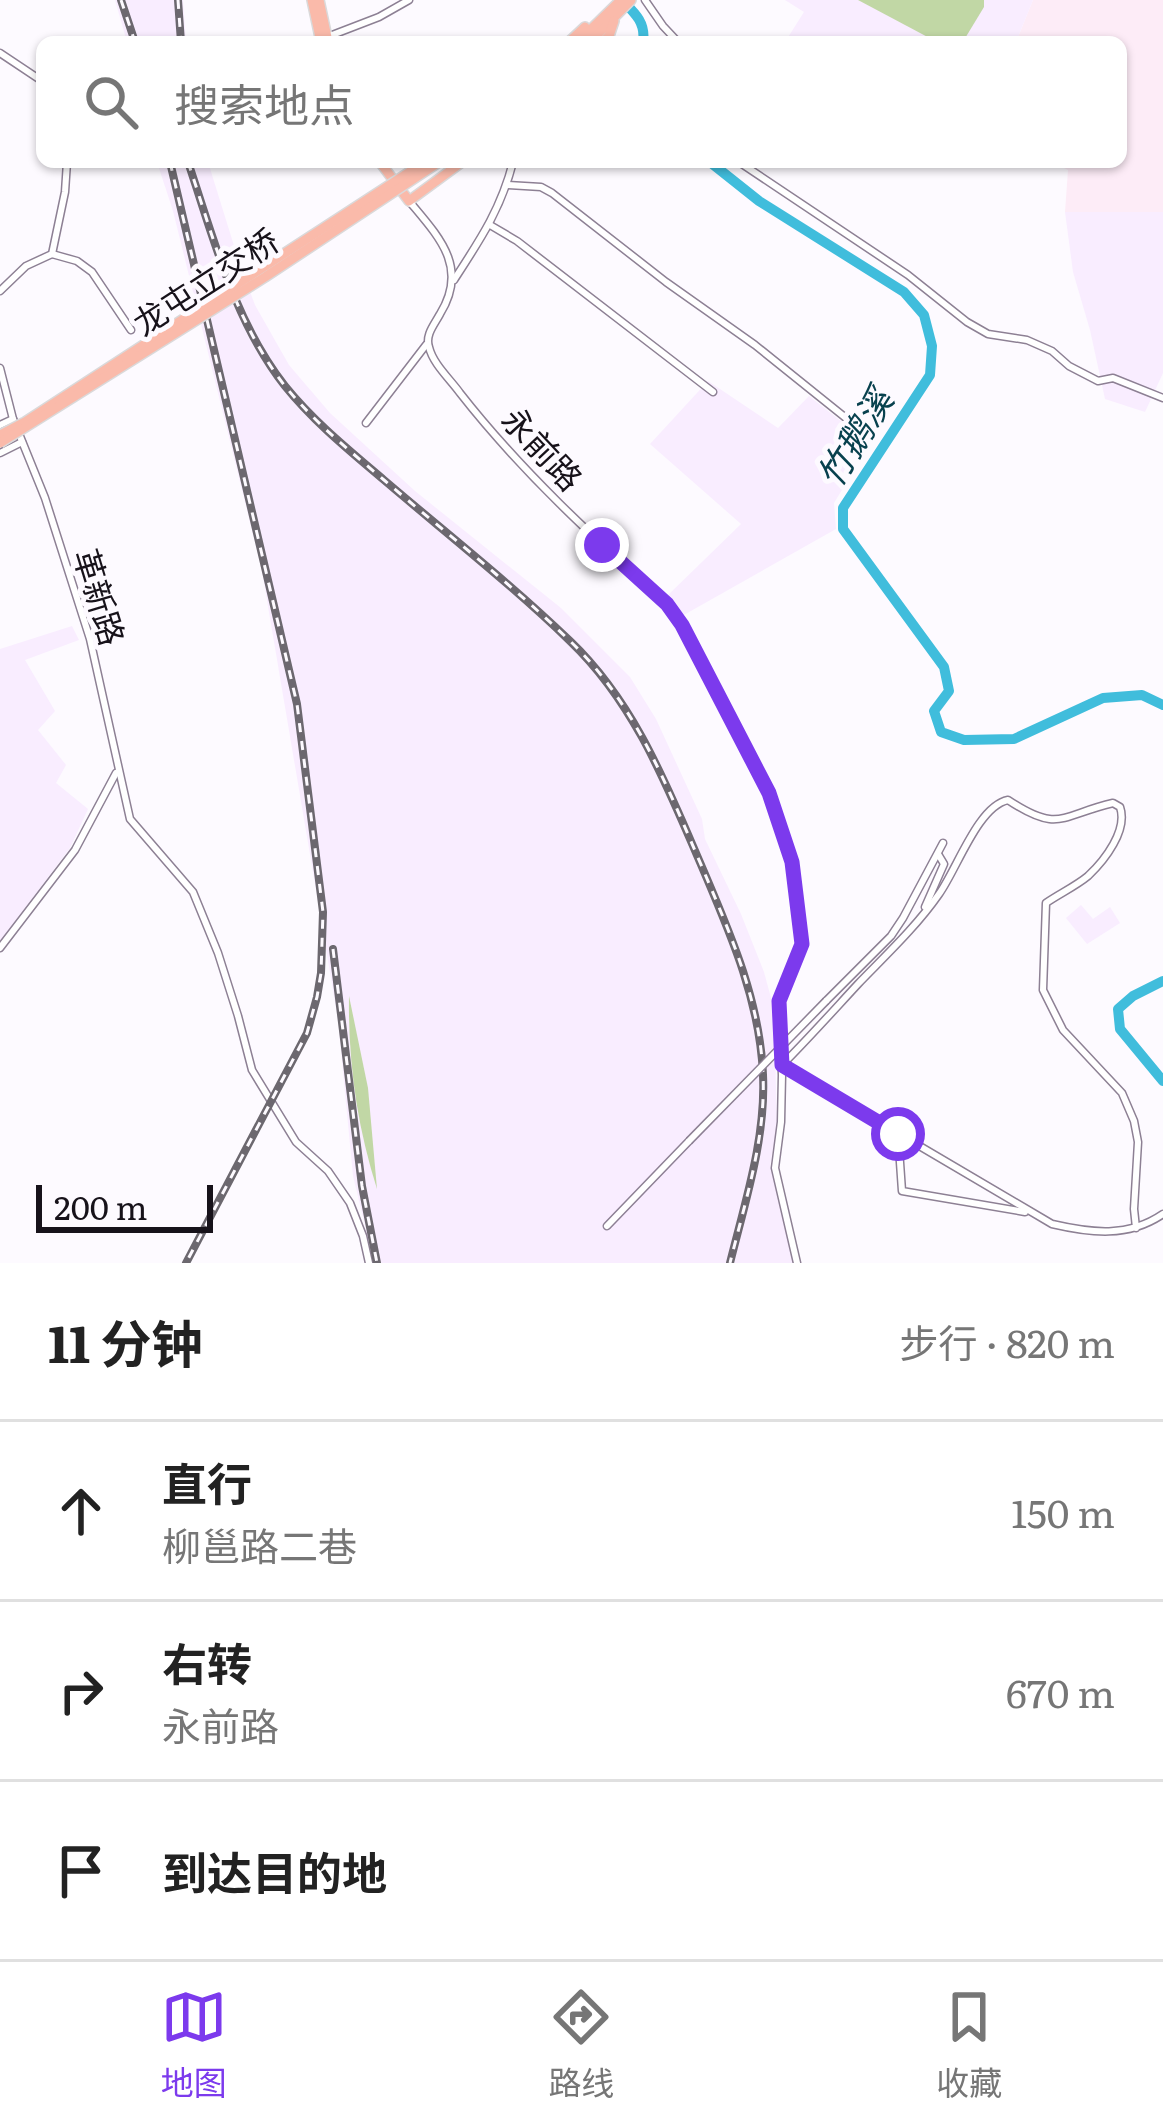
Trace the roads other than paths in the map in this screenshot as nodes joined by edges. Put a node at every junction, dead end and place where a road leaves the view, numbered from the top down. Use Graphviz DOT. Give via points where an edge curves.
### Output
graph roads {
  1 [pos="315,0"];
  2 [pos="410,0"];
  3 [pos="631,0"];
  4 [pos="645,0"];
  5 [pos="616,10"];
  6 [pos="325,36"];
  7 [pos="335,36"];
  8 [pos="575,36"];
  9 [pos="593,36"];
  10 [pos="672,36"];
  11 [pos="0,53"];
  12 [pos="36,77"];
  13 [pos="67,168"];
  14 [pos="385,168"];
  15 [pos="416,168"];
  16 [pos="430,168"];
  17 [pos="454,168"];
  18 [pos="512,168"];
  19 [pos="748,168"];
  20 [pos="508,185"];
  21 [pos="410,201"];
  22 [pos="490,225"];
  23 [pos="52,254"];
  24 [pos="452,283"];
  25 [pos="0,291"];
  26 [pos="131,330"];
  27 [pos="427,344"];
  28 [pos="0,368"];
  29 [pos="713,392"];
  30 [pos="1163,398"];
  31 [pos="13,418"];
  32 [pos="366,423"];
  33 [pos="0,425"];
  34 [pos="867,435"];
  35 [pos="0,439"];
  36 [pos="22,442"];
  37 [pos="0,453"];
  38 [pos="118,770"];
  39 [pos="943,843"];
  40 [pos="938,854"];
  41 [pos="922,916"];
  42 [pos="0,948"];
  43 [pos="782,1065"];
  44 [pos="898,1134"];
  45 [pos="1034,1214"];
  46 [pos="1163,1214"];
  47 [pos="607,1226"];
  48 [pos="1136,1228"];
  49 [pos="369,1263"];
  50 [pos="796,1263"];
  1 -- 6 [label="main road"];
  2 -- 7 [label="street"];
  3 -- 5 [label="main road"];
  4 -- 10 [label="street"];
  5 -- 8 [label="main road"];
  5 -- 9 [label="main road"];
  11 -- 12 [label="street"];
  13 -- 23 [label="street"];
  14 -- 21 [label="main road"];
  15 -- 35 [label="main road, 龙屯立交桥, bridge"];
  16 -- 35 [label="main road, 龙屯立交桥, bridge"];
  17 -- 21 [label="main road"];
  18 -- 20 [label="street"];
  19 -- 30 [label="street" via="988,334 1027,340 1098,381 1113,378"];
  20 -- 22 [label="street"];
  20 -- 34 [label="street" via="552,193"];
  21 -- 24 [label="street" via="445,248"];
  22 -- 24 [label="street"];
  22 -- 29 [label="street"];
  23 -- 25 [label="street"];
  23 -- 26 [label="street" via="84,265"];
  24 -- 27 [label="street"];
  27 -- 32 [label="street"];
  27 -- 43 [label="street, 永前路" via="527,472 667,604 769,793 792,862 802,944 779,1001"];
  28 -- 31 [label="street, 革新路"];
  31 -- 33 [label="street"];
  31 -- 36 [label="street, 革新路"];
  36 -- 37 [label="street"];
  36 -- 38 [label="street, 革新路" via="90,639"];
  38 -- 42 [label="street" via="76,850"];
  38 -- 49 [label="street, 革新路" via="130,819 194,892 252,1070 296,1142 350,1203"];
  39 -- 40 [label="street"];
  40 -- 41 [label="street" via="944,864"];
  40 -- 47 [label="street, bridge" via="891,936"];
  41 -- 43 [label="street"];
  41 -- 48 [label="street" via="997,802 1050,820 1120,807 1122,824 1088,876 1046,903 1043,990 1063,1030 1122,1093 1134,1121"];
  43 -- 44 [label="street"];
  43 -- 50 [label="street, 永前路" via="775,1168"];
  44 -- 45 [label="street"];
  44 -- 45 [label="street" via="902,1191"];
  45 -- 48 [label="street" via="1083,1231"];
  46 -- 48 [label="street"];
}
